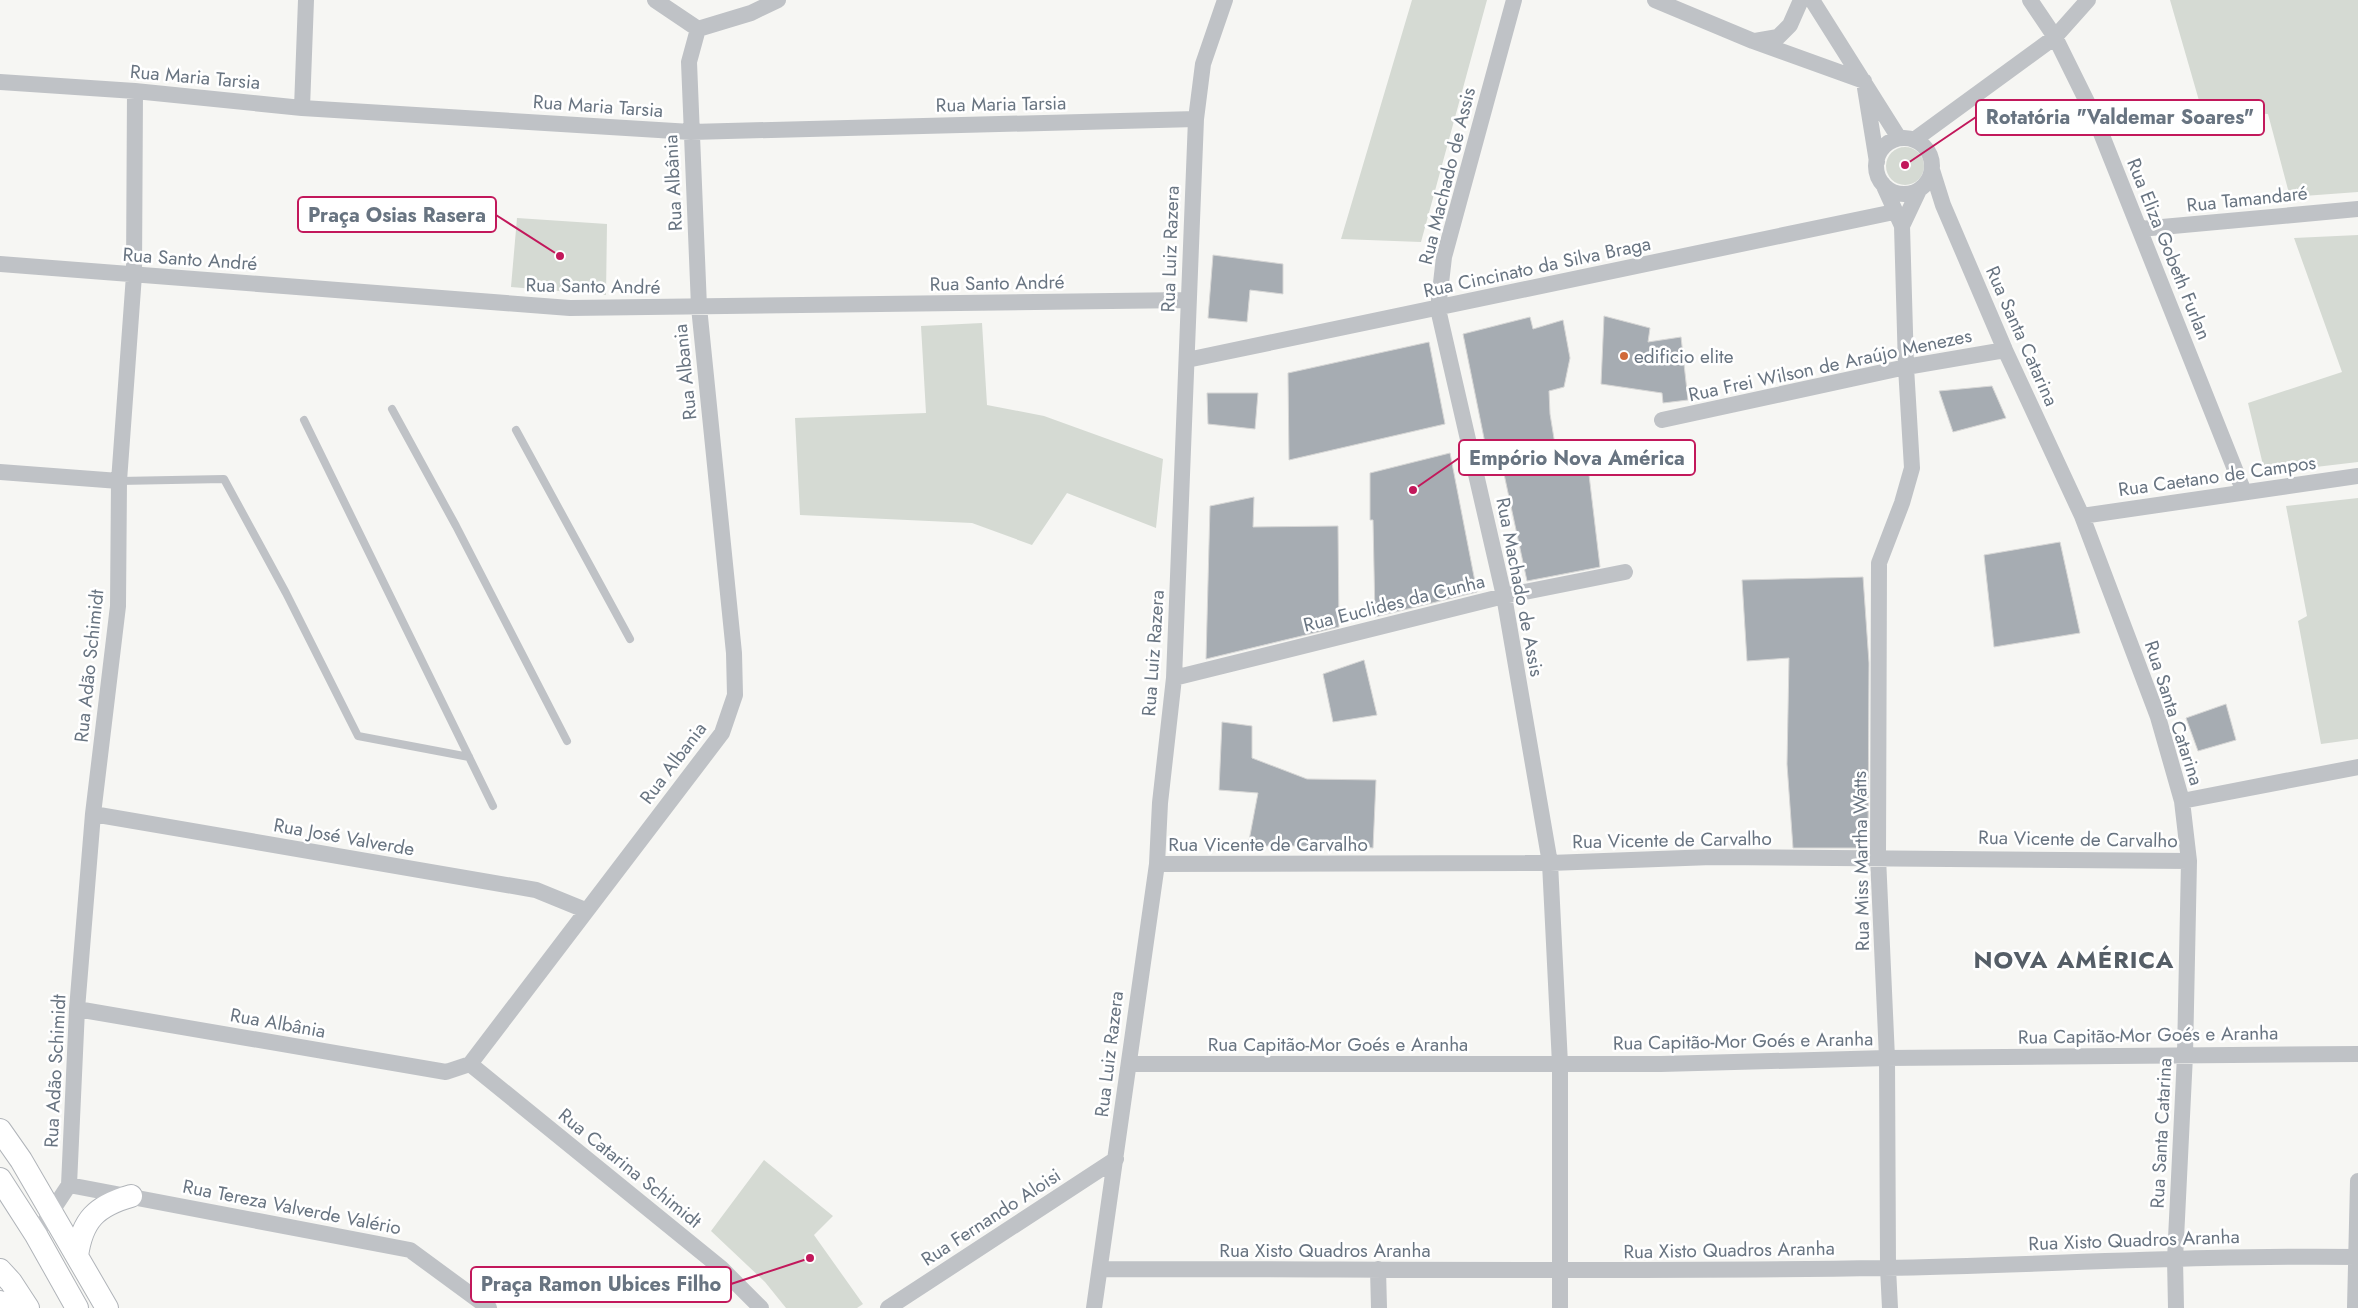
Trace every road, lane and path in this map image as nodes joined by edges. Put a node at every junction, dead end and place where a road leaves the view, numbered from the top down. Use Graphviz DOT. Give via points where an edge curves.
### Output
graph roads {
  1 [pos="306,0"];
  2 [pos="655,0"];
  3 [pos="778,0"];
  4 [pos="1224,0"];
  5 [pos="1514,0"];
  6 [pos="1655,0"];
  7 [pos="1801,0"];
  8 [pos="1812,0"];
  9 [pos="2030,0"];
  10 [pos="2088,0"];
  11 [pos="698,29"];
  12 [pos="2055,37"];
  13 [pos="1753,41"];
  14 [pos="1864,81"];
  15 [pos="0,82"];
  16 [pos="135,91"];
  17 [pos="302,108"];
  18 [pos="1196,119"];
  19 [pos="690,132"];
  20 [pos="1906,139"];
  21 [pos="1876,162"];
  22 [pos="1932,170"];
  23 [pos="1883,184"];
  24 [pos="1919,190"];
  25 [pos="2358,209"];
  26 [pos="1898,219"];
  27 [pos="2140,229"];
  28 [pos="0,264"];
  29 [pos="134,275"];
  30 [pos="1187,300"];
  31 [pos="699,307"];
  32 [pos="1438,309"];
  33 [pos="2005,350"];
  34 [pos="1187,360"];
  35 [pos="1906,367"];
  36 [pos="392,409"];
  37 [pos="304,420"];
  38 [pos="1662,420"];
  39 [pos="516,430"];
  40 [pos="0,472"];
  41 [pos="2358,476"];
  42 [pos="119,481"];
  43 [pos="2244,492"];
  44 [pos="2082,516"];
  45 [pos="1625,572"];
  46 [pos="1504,596"];
  47 [pos="630,639"];
  48 [pos="1174,678"];
  49 [pos="567,741"];
  50 [pos="469,757"];
  51 [pos="2358,768"];
  52 [pos="2182,801"];
  53 [pos="493,806"];
  54 [pos="93,814"];
  55 [pos="1878,857"];
  56 [pos="2189,860"];
  57 [pos="1550,863"];
  58 [pos="1156,864"];
  59 [pos="585,910"];
  60 [pos="77,1009"];
  61 [pos="2358,1054"];
  62 [pos="2185,1055"];
  63 [pos="1887,1058"];
  64 [pos="470,1064"];
  65 [pos="1128,1064"];
  66 [pos="1560,1064"];
  67 [pos="0,1130"];
  68 [pos="1116,1160"];
  69 [pos="0,1179"];
  70 [pos="2358,1181"];
  71 [pos="69,1185"];
  72 [pos="131,1196"];
  73 [pos="52,1213"];
  74 [pos="36,1235"];
  75 [pos="77,1256"];
  76 [pos="2357,1257"];
  77 [pos="2176,1259"];
  78 [pos="1888,1268"];
  79 [pos="1101,1269"];
  80 [pos="1378,1269"];
  81 [pos="0,1270"];
  82 [pos="1560,1272"];
  83 [pos="0,1302"];
  84 [pos="4,1308"];
  85 [pos="28,1308"];
  86 [pos="77,1308"];
  87 [pos="107,1308"];
  88 [pos="489,1308"];
  89 [pos="761,1308"];
  90 [pos="888,1308"];
  91 [pos="1094,1308"];
  92 [pos="1379,1308"];
  93 [pos="1560,1308"];
  94 [pos="1890,1308"];
  95 [pos="2176,1308"];
  96 [pos="2355,1308"];
  1 -- 17 [label="street"];
  2 -- 11 [label="street"];
  3 -- 11 [label="street" via="751,13"];
  4 -- 18 [label="street, Rua Luiz Razera" via="1204,64"];
  5 -- 32 [label="street, Rua Machado de Assis" via="1444,257"];
  6 -- 13 [label="street"];
  7 -- 13 [label="street" via="1790,25 1778,37"];
  8 -- 14 [label="street"];
  9 -- 12 [label="street, Rua Eliza Gobeth Furlan"];
  10 -- 12 [label="street"];
  11 -- 19 [label="street, Rua Albânia" via="689,62"];
  12 -- 20 [label="street"];
  12 -- 27 [label="street, Rua Eliza Gobeth Furlan" via="2095,118"];
  13 -- 14 [label="street"];
  14 -- 20 [label="street"];
  14 -- 21 [label="street"];
  15 -- 16 [label="street, Rua Maria Tarsia"];
  16 -- 17 [label="street, Rua Maria Tarsia"];
  16 -- 29 [label="street, Rua Adão Schimidt"];
  17 -- 19 [label="street, Rua Maria Tarsia"];
  18 -- 19 [label="street, Rua Maria Tarsia"];
  18 -- 30 [label="street, Rua Luiz Razera"];
  19 -- 31 [label="street, Rua Albânia"];
  20 -- 21 [label="street" via="1884,147"];
  20 -- 22 [label="street" via="1928,151"];
  21 -- 23 [label="street"];
  22 -- 24 [label="street"];
  22 -- 33 [label="street, Rua Santa Catarina" via="1943,205"];
  23 -- 24 [label="street" via="1889,190 1904,194"];
  23 -- 26 [label="street"];
  24 -- 26 [label="street"];
  25 -- 27 [label="street, Rua Tamandaré"];
  26 -- 32 [label="street, Rua Cincinato da Silva Braga"];
  26 -- 35 [label="street, Rua Miss Martha Watts"];
  27 -- 43 [label="street, Rua Eliza Gobeth Furlan"];
  28 -- 29 [label="street, Rua Santo André"];
  29 -- 31 [label="street, Rua Santo André" via="570,308"];
  29 -- 42 [label="street, Rua Adão Schimidt"];
  30 -- 31 [label="street, Rua Santo André"];
  30 -- 34 [label="street, Rua Luiz Razera"];
  31 -- 59 [label="street, Rua Albania" via="734,653 735,696 722,734"];
  32 -- 34 [label="street, Rua Cincinato da Silva Braga"];
  32 -- 46 [label="street, Rua Machado de Assis"];
  33 -- 35 [label="street, Rua Frei Wilson de Araújo Menezes"];
  33 -- 44 [label="street, Rua Santa Catarina"];
  34 -- 48 [label="street, Rua Luiz Razera"];
  35 -- 38 [label="street, Rua Frei Wilson de Araújo Menezes"];
  35 -- 55 [label="street, Rua Miss Martha Watts" via="1912,468 1879,563"];
  36 -- 49 [label="lane"];
  37 -- 50 [label="lane"];
  39 -- 47 [label="lane"];
  40 -- 42 [label="street"];
  41 -- 43 [label="street, Rua Caetano de Campos"];
  42 -- 50 [label="lane" via="225,480 358,736"];
  42 -- 54 [label="street, Rua Adão Schimidt" via="118,606"];
  43 -- 44 [label="street, Rua Caetano de Campos"];
  44 -- 52 [label="street, Rua Santa Catarina" via="2158,717"];
  45 -- 46 [label="street, Rua Euclides da Cunha"];
  46 -- 48 [label="street, Rua Euclides da Cunha"];
  46 -- 57 [label="street, Rua Machado de Assis"];
  48 -- 58 [label="street, Rua Luiz Razera"];
  50 -- 53 [label="lane"];
  51 -- 52 [label="street"];
  52 -- 56 [label="street, Rua Santa Catarina"];
  54 -- 59 [label="street, Rua José Valverde" via="536,890"];
  54 -- 60 [label="street, Rua Adão Schimidt"];
  55 -- 56 [label="street, Rua Vicente de Carvalho"];
  55 -- 57 [label="street, Rua Vicente de Carvalho" via="1712,857"];
  55 -- 63 [label="street, Rua Miss Martha Watts"];
  56 -- 62 [label="street, Rua Santa Catarina"];
  57 -- 58 [label="street, Rua Vicente de Carvalho"];
  57 -- 66 [label="street, Rua Machado de Assis"];
  58 -- 65 [label="street, Rua Luiz Razera"];
  59 -- 64 [label="street, Rua Albania"];
  60 -- 64 [label="street, Rua Albânia" via="446,1072"];
  60 -- 71 [label="street, Rua Adão Schimidt"];
  61 -- 62 [label="street, Rua Capitão-Mor Goés e Aranha"];
  62 -- 63 [label="street, Rua Capitão-Mor Goés e Aranha"];
  62 -- 77 [label="street, Rua Santa Catarina"];
  63 -- 66 [label="street, Rua Capitão-Mor Goés e Aranha"];
  63 -- 78 [label="street, Rua Miss Martha Watts"];
  64 -- 89 [label="street, Rua Catarina Schimidt" via="721,1268"];
  65 -- 66 [label="street, Rua Capitão-Mor Goés e Aranha"];
  65 -- 68 [label="street, Rua Luiz Razera"];
  66 -- 82 [label="street, Rua Machado de Assis"];
  67 -- 73 [label="main road"];
  68 -- 79 [label="street, Rua Luiz Razera"];
  68 -- 90 [label="street, Rua Fernando Aloisi"];
  69 -- 74 [label="main road"];
  70 -- 76 [label="street"];
  71 -- 72 [label="street, Rua Tereza Valverde Valério"];
  71 -- 73 [label="street, Rua Adão Schimidt"];
  72 -- 75 [label="main road" via="108,1204 90,1218 80,1235"];
  72 -- 88 [label="street, Rua Tereza Valverde Valério" via="410,1250"];
  73 -- 74 [label="street, Rua Adão Schimidt"];
  73 -- 75 [label="main road"];
  74 -- 86 [label="main road"];
  75 -- 87 [label="main road"];
  76 -- 77 [label="street, Rua Xisto Quadros Aranha"];
  76 -- 96 [label="street"];
  77 -- 78 [label="street, Rua Xisto Quadros Aranha"];
  77 -- 95 [label="street, Rua Santa Catarina"];
  78 -- 82 [label="street, Rua Xisto Quadros Aranha"];
  78 -- 94 [label="street, Rua Miss Martha Watts"];
  79 -- 80 [label="street, Rua Xisto Quadros Aranha"];
  79 -- 91 [label="street, Rua Luiz Razera"];
  80 -- 82 [label="street, Rua Xisto Quadros Aranha"];
  80 -- 92 [label="street"];
  81 -- 85 [label="main road"];
  82 -- 93 [label="street, Rua Machado de Assis"];
  83 -- 84 [label="main road"];
}
